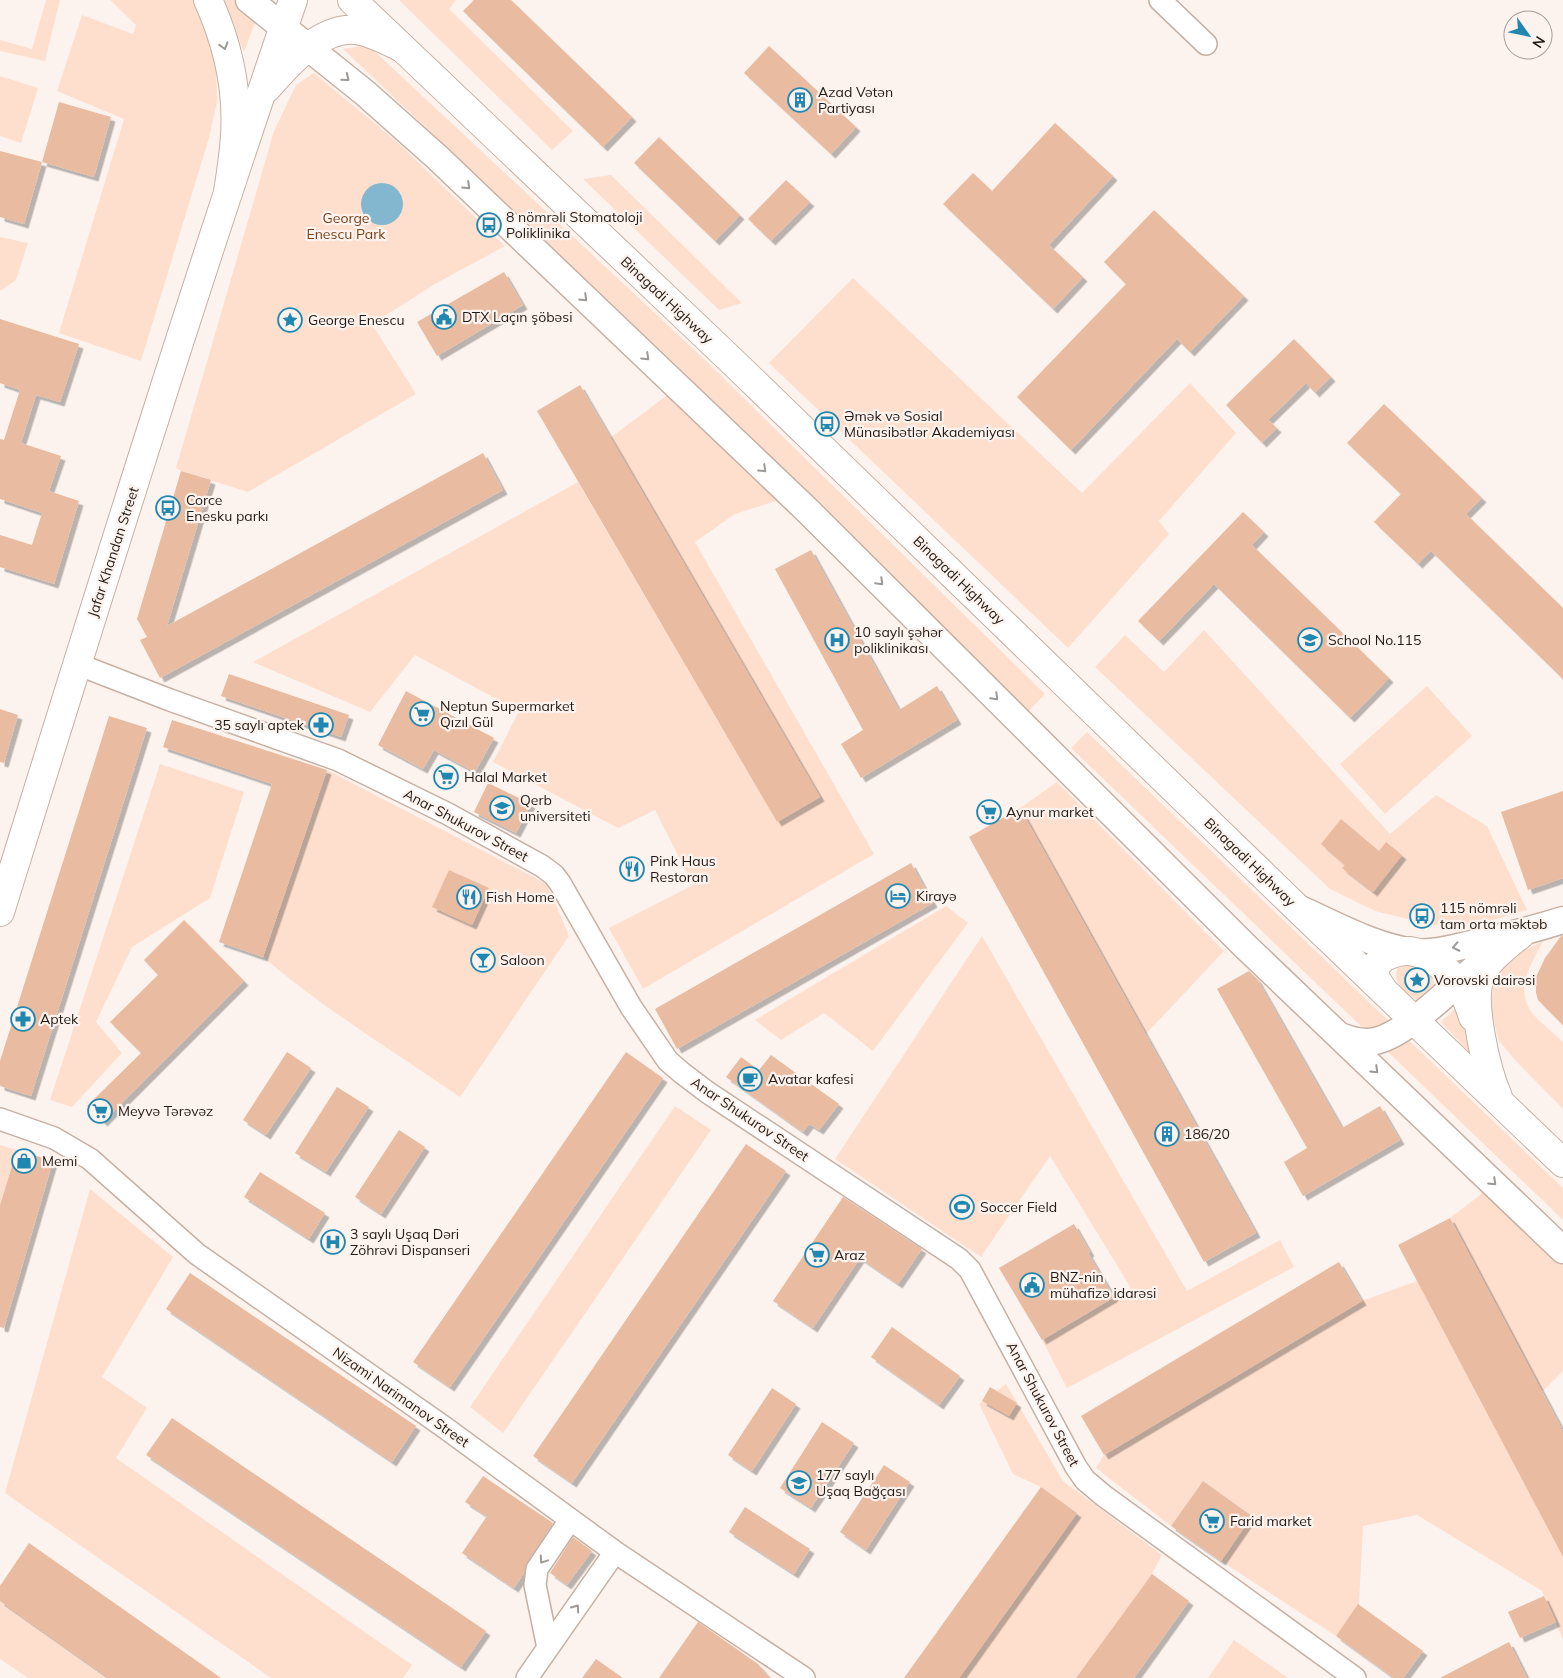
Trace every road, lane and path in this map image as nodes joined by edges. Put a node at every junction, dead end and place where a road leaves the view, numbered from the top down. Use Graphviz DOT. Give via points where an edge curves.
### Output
graph roads {
  1 [pos="208,0"];
  2 [pos="249,0"];
  3 [pos="255,0"];
  4 [pos="282,0"];
  5 [pos="293,0"];
  6 [pos="352,0"];
  7 [pos="1160,0"];
  8 [pos="284,28"];
  9 [pos="1206,44"];
  10 [pos="308,47"];
  11 [pos="402,48"];
  12 [pos="260,97"];
  13 [pos="228,192"];
  14 [pos="77,664"];
  15 [pos="1295,906"];
  16 [pos="0,912"];
  17 [pos="1563,920"];
  18 [pos="1521,934"];
  19 [pos="1425,957"];
  20 [pos="1458,982"];
  21 [pos="1384,990"];
  22 [pos="1423,1013"];
  23 [pos="1340,1036"];
  24 [pos="1481,1040"];
  25 [pos="1502,1105"];
  26 [pos="0,1119"];
  27 [pos="1563,1163"];
  28 [pos="1563,1250"];
  29 [pos="570,1520"];
  30 [pos="615,1552"];
  31 [pos="548,1648"];
  32 [pos="527,1678"];
  33 [pos="804,1678"];
  34 [pos="1355,1678"];
  1 -- 13 [label="main road, one-way" via="232,75 235,100 235,135"];
  2 -- 8 [label="street"];
  3 -- 4 [label="street" via="273,3"];
  5 -- 8 [label="main road"];
  6 -- 11 [label="main road, Binagadi Highway"];
  7 -- 9 [label="street"];
  8 -- 10 [label="street"];
  8 -- 12 [label="main road"];
  10 -- 11 [label="main road" via="345,30 370,33"];
  10 -- 12 [label="main road"];
  10 -- 23 [label="street, one-way" via="438,158 809,512 1245,946"];
  11 -- 15 [label="main road, Binagadi Highway" via="734,363"];
  12 -- 13 [label="main road"];
  13 -- 14 [label="main road, Jafar Khandan Street"];
  14 -- 16 [label="main road, Jafar Khandan Street"];
  14 -- 34 [label="street, Anar Shukurov Street" via="338,760 448,814 554,875 631,1007 668,1060 707,1092 959,1259 970,1270 1085,1480"];
  15 -- 19 [label="street" via="1366,938"];
  15 -- 21 [label="main road, Binagadi Highway"];
  17 -- 18 [label="street"];
  18 -- 19 [label="street, one-way" via="1436,951"];
  18 -- 20 [label="street"];
  18 -- 24 [label="main road" via="1487,965 1480,976 1477,998"];
  19 -- 20 [label="main road"];
  19 -- 21 [label="main road" via="1394,953 1386,956 1376,967 1375,974"];
  19 -- 22 [label="street" via="1442,974 1442,983 1440,992"];
  20 -- 22 [label="street"];
  20 -- 24 [label="main road"];
  21 -- 22 [label="main road, Binagadi Highway"];
  22 -- 23 [label="street" via="1383,1039 1368,1042"];
  22 -- 25 [label="main road, Binagadi Highway"];
  23 -- 28 [label="street, one-way"];
  24 -- 25 [label="main road" via="1489,1076"];
  25 -- 27 [label="main road, Binagadi Highway"];
  26 -- 29 [label="street, Nizami Narimanov Street" via="54,1138 90,1159 198,1254"];
  29 -- 30 [label="street, Nizami Narimanov Street"];
  29 -- 31 [label="street, one-way" via="537,1569 535,1586"];
  31 -- 30 [label="street, one-way"];
  30 -- 33 [label="street, Nizami Narimanov Street"];
  31 -- 32 [label="street"];
}
